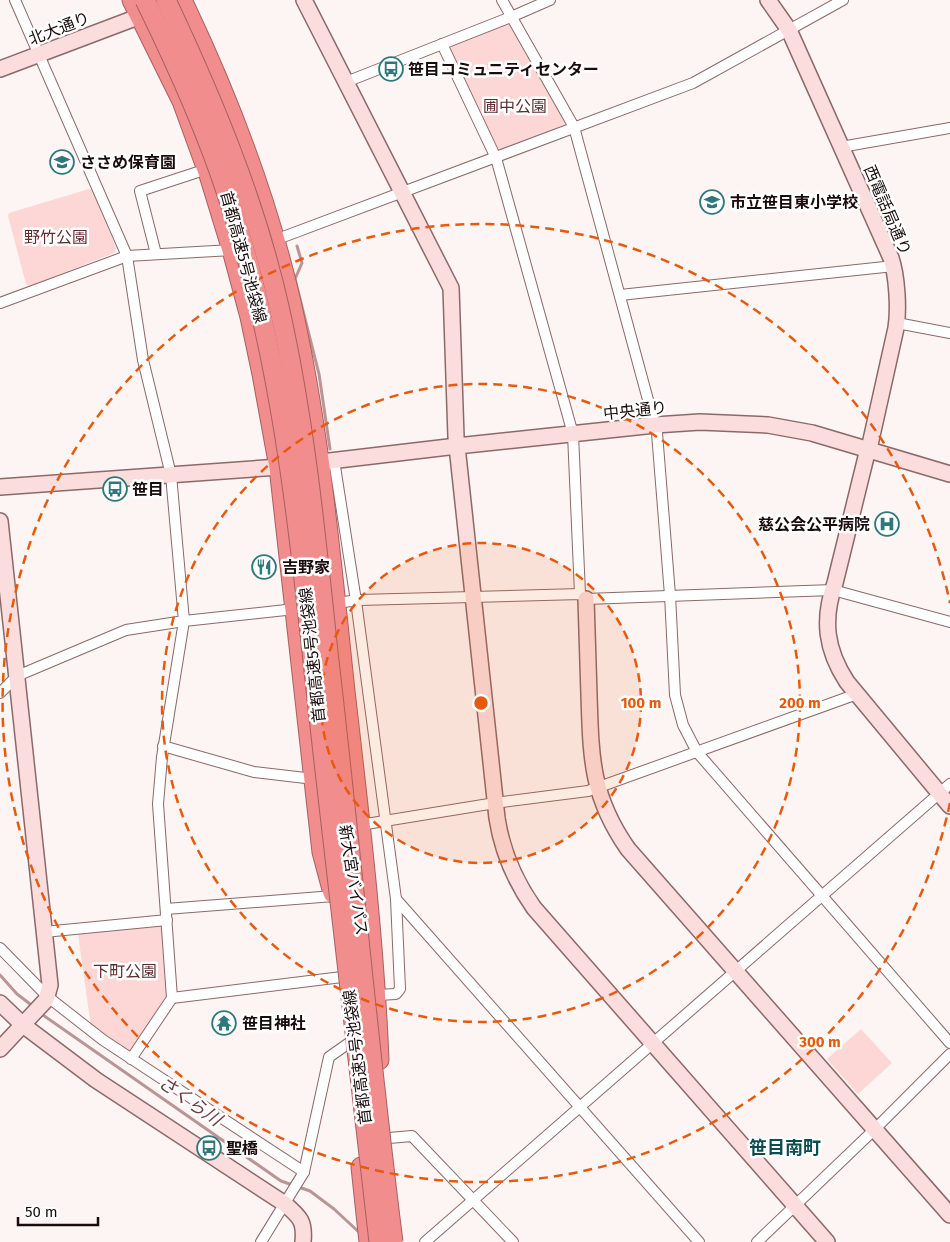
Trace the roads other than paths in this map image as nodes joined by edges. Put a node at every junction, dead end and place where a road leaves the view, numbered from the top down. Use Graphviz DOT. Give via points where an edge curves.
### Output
graph roads {
  1 [pos="15,0"];
  2 [pos="180,0"];
  3 [pos="304,0"];
  4 [pos="502,0"];
  5 [pos="550,0"];
  6 [pos="768,0"];
  7 [pos="843,0"];
  8 [pos="139,5"];
  9 [pos="512,17"];
  10 [pos="789,30"];
  11 [pos="442,44"];
  12 [pos="40,54"];
  13 [pos="184,59"];
  14 [pos="0,69"];
  15 [pos="346,82"];
  16 [pos="574,127"];
  17 [pos="950,128"];
  18 [pos="841,147"];
  19 [pos="496,158"];
  20 [pos="207,169"];
  21 [pos="254,176"];
  22 [pos="214,190"];
  23 [pos="236,191"];
  24 [pos="403,193"];
  25 [pos="248,232"];
  26 [pos="274,235"];
  27 [pos="232,247"];
  28 [pos="156,254"];
  29 [pos="127,256"];
  30 [pos="894,266"];
  31 [pos="620,296"];
  32 [pos="0,303"];
  33 [pos="897,322"];
  34 [pos="950,333"];
  35 [pos="655,425"];
  36 [pos="292,429"];
  37 [pos="573,434"];
  38 [pos="457,446"];
  39 [pos="869,450"];
  40 [pos="327,461"];
  41 [pos="279,467"];
  42 [pos="950,474"];
  43 [pos="171,476"];
  44 [pos="0,487"];
  45 [pos="0,521"];
  46 [pos="833,590"];
  47 [pos="670,595"];
  48 [pos="472,597"];
  49 [pos="583,597"];
  50 [pos="356,601"];
  51 [pos="336,602"];
  52 [pos="295,608"];
  53 [pos="184,621"];
  54 [pos="950,622"];
  55 [pos="17,676"];
  56 [pos="0,693"];
  57 [pos="857,694"];
  58 [pos="164,746"];
  59 [pos="697,752"];
  60 [pos="314,779"];
  61 [pos="598,788"];
  62 [pos="945,789"];
  63 [pos="495,803"];
  64 [pos="950,806"];
  65 [pos="386,821"];
  66 [pos="360,825"];
  67 [pos="334,896"];
  68 [pos="823,896"];
  69 [pos="396,899"];
  70 [pos="167,914"];
  71 [pos="44,932"];
  72 [pos="0,948"];
  73 [pos="736,972"];
  74 [pos="342,977"];
  75 [pos="377,995"];
  76 [pos="47,998"];
  77 [pos="172,998"];
  78 [pos="0,1003"];
  79 [pos="26,1022"];
  80 [pos="349,1042"];
  81 [pos="950,1043"];
  82 [pos="654,1044"];
  83 [pos="0,1050"];
  84 [pos="950,1054"];
  85 [pos="131,1059"];
  86 [pos="380,1068"];
  87 [pos="580,1107"];
  88 [pos="874,1130"];
  89 [pos="389,1138"];
  90 [pos="302,1176"];
  91 [pos="288,1198"];
  92 [pos="473,1200"];
  93 [pos="795,1206"];
  94 [pos="950,1215"];
  95 [pos="372,1239"];
  96 [pos="261,1242"];
  97 [pos="303,1242"];
  98 [pos="393,1242"];
  99 [pos="401,1242"];
  100 [pos="425,1242"];
  101 [pos="513,1242"];
  102 [pos="699,1242"];
  103 [pos="757,1242"];
  104 [pos="827,1242"];
  1 -- 12 [label="street"];
  2 -- 8 [label="street, 北大通り"];
  2 -- 21 [label="highway" via="220,84"];
  2 -- 98 [label="highway, 首都高速5号池袋線, bridge" via="210,93 245,185 280,309 293,375 310,488"];
  3 -- 15 [label="street"];
  4 -- 9 [label="street"];
  5 -- 9 [label="street"];
  6 -- 10 [label="street, 西電話局通り"];
  7 -- 10 [label="street"];
  8 -- 12 [label="street, 北大通り"];
  8 -- 20 [label="highway" via="182,101"];
  8 -- 95 [label="highway, 首都高速5号池袋線, bridge" via="191,98 227,193 259,307 274,381 297,520"];
  9 -- 11 [label="street"];
  9 -- 16 [label="street"];
  10 -- 16 [label="street" via="693,83"];
  10 -- 18 [label="street, 西電話局通り"];
  11 -- 15 [label="street"];
  11 -- 19 [label="street"];
  12 -- 14 [label="street, 北大通り"];
  12 -- 29 [label="street"];
  13 -- 23 [label="highway" via="217,129"];
  15 -- 24 [label="street"];
  16 -- 19 [label="street"];
  16 -- 31 [label="street"];
  17 -- 18 [label="street"];
  18 -- 30 [label="street, 西電話局通り"];
  19 -- 24 [label="street"];
  19 -- 37 [label="street"];
  20 -- 22 [label="highway"];
  20 -- 28 [label="street" via="140,191"];
  21 -- 22 [label="highway" via="253,199 241,207 228,206"];
  21 -- 26 [label="highway"];
  22 -- 27 [label="highway"];
  24 -- 26 [label="street"];
  24 -- 38 [label="street" via="451,288"];
  25 -- 36 [label="highway"];
  26 -- 27 [label="highway" via="258,217 244,218 234,227"];
  26 -- 40 [label="highway"];
  27 -- 28 [label="street"];
  27 -- 41 [label="highway" via="262,374"];
  28 -- 29 [label="street"];
  29 -- 32 [label="street"];
  29 -- 43 [label="street" via="143,360"];
  30 -- 31 [label="street"];
  30 -- 33 [label="street, 西電話局通り"];
  31 -- 35 [label="street"];
  33 -- 34 [label="street"];
  33 -- 39 [label="street, 西電話局通り"];
  35 -- 37 [label="street, 中央通り"];
  35 -- 39 [label="street, 中央通り" via="707,422 768,425 812,433"];
  35 -- 47 [label="street"];
  37 -- 38 [label="street, 中央通り"];
  37 -- 49 [label="street"];
  38 -- 40 [label="street, 中央通り"];
  38 -- 48 [label="street"];
  39 -- 42 [label="street, 中央通り"];
  39 -- 46 [label="street, 西電話局通り"];
  40 -- 41 [label="street, 中央通り"];
  40 -- 50 [label="street"];
  40 -- 51 [label="highway"];
  41 -- 43 [label="street, 中央通り"];
  41 -- 52 [label="highway"];
  43 -- 44 [label="street, 中央通り"];
  43 -- 53 [label="street"];
  45 -- 55 [label="street"];
  46 -- 47 [label="street"];
  46 -- 54 [label="street"];
  46 -- 57 [label="street, 西電話局通り" via="827,614 831,651"];
  47 -- 49 [label="street"];
  47 -- 59 [label="street" via="675,695 683,725"];
  48 -- 49 [label="street"];
  48 -- 50 [label="street"];
  48 -- 63 [label="street"];
  49 -- 61 [label="street" via="591,750"];
  50 -- 51 [label="street"];
  50 -- 65 [label="street"];
  51 -- 66 [label="highway"];
  52 -- 53 [label="street"];
  52 -- 60 [label="highway"];
  53 -- 55 [label="street" via="126,630"];
  53 -- 58 [label="street"];
  55 -- 56 [label="street"];
  55 -- 71 [label="street"];
  57 -- 59 [label="street"];
  57 -- 62 [label="street, 西電話局通り"];
  58 -- 60 [label="street" via="254,772"];
  58 -- 70 [label="street" via="158,804"];
  59 -- 61 [label="street"];
  59 -- 68 [label="street"];
  60 -- 67 [label="highway" via="322,852"];
  61 -- 63 [label="street"];
  61 -- 73 [label="street" via="628,849"];
  62 -- 64 [label="street, 西電話局通り"];
  62 -- 68 [label="street"];
  63 -- 65 [label="street"];
  63 -- 82 [label="street" via="502,846 526,896"];
  65 -- 66 [label="street"];
  65 -- 69 [label="street"];
  66 -- 75 [label="highway"];
  67 -- 70 [label="street"];
  67 -- 74 [label="highway, 新大宮バイパス"];
  67 -- 86 [label="highway, 新大宮バイパス" via="332,807 305,518"];
  68 -- 73 [label="street"];
  68 -- 81 [label="street"];
  69 -- 75 [label="street" via="400,989 396,994"];
  69 -- 87 [label="street"];
  70 -- 71 [label="street"];
  70 -- 77 [label="street"];
  71 -- 76 [label="street" via="50,985"];
  72 -- 76 [label="street"];
  73 -- 82 [label="street"];
  73 -- 88 [label="street"];
  74 -- 77 [label="street"];
  74 -- 80 [label="highway, 新大宮バイパス"];
  75 -- 86 [label="highway"];
  76 -- 79 [label="street"];
  76 -- 85 [label="street"];
  77 -- 85 [label="street"];
  78 -- 79 [label="street"];
  79 -- 83 [label="street"];
  79 -- 91 [label="street" via="96,1080"];
  80 -- 90 [label="street" via="329,1057"];
  80 -- 95 [label="highway, 新大宮バイパス"];
  82 -- 87 [label="street"];
  82 -- 93 [label="street"];
  84 -- 88 [label="street"];
  85 -- 90 [label="street"];
  86 -- 89 [label="highway, 新大宮バイパス"];
  87 -- 92 [label="street"];
  87 -- 102 [label="street"];
  88 -- 93 [label="street"];
  88 -- 94 [label="street"];
  89 -- 92 [label="street" via="412,1136"];
  89 -- 99 [label="highway, 新大宮バイパス"];
  90 -- 91 [label="street"];
  91 -- 96 [label="street"];
  91 -- 97 [label="street" via="304,1227"];
  92 -- 100 [label="street"];
  92 -- 101 [label="street"];
  93 -- 103 [label="street"];
  93 -- 104 [label="street"];
}
